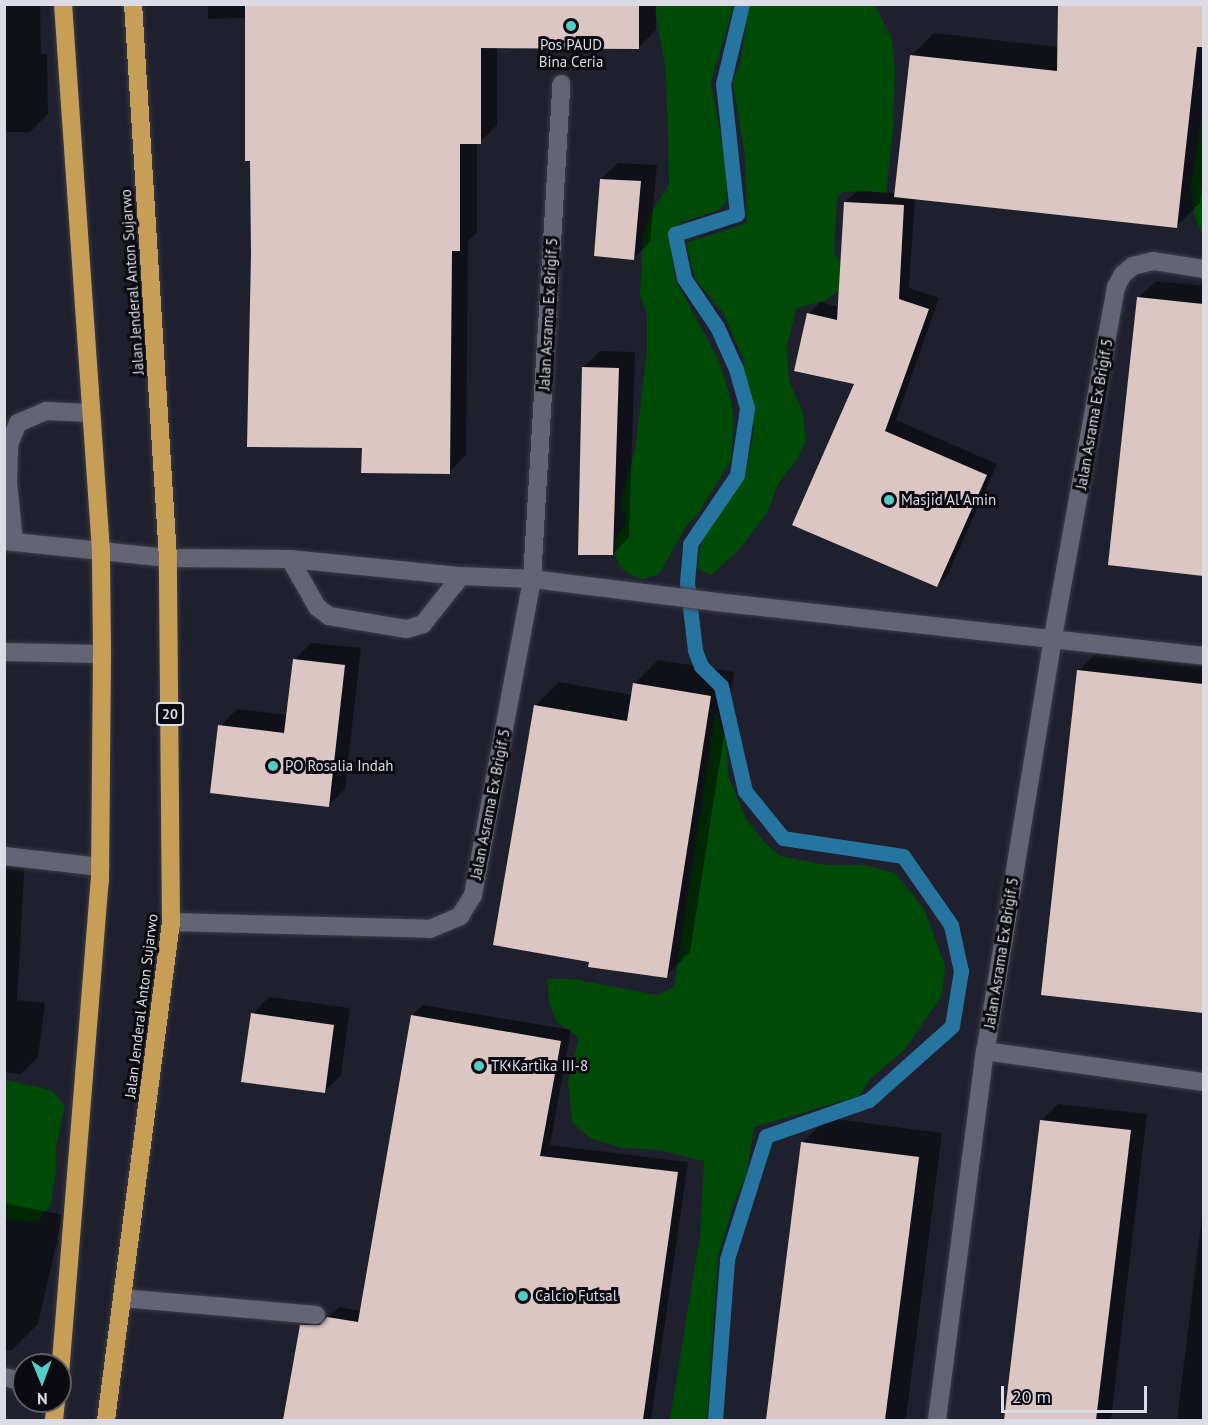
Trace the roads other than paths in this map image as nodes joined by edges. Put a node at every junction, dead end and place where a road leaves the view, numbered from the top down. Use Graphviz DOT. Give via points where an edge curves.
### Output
graph roads {
  1 [pos="63,4"];
  2 [pos="133,4"];
  3 [pos="561,84"];
  4 [pos="1203,269"];
  5 [pos="91,413"];
  6 [pos="9,542"];
  7 [pos="101,551"];
  8 [pos="168,558"];
  9 [pos="290,559"];
  10 [pos="461,576"];
  11 [pos="532,579"];
  12 [pos="1053,638"];
  13 [pos="4,652"];
  14 [pos="102,654"];
  15 [pos="1203,656"];
  16 [pos="4,856"];
  17 [pos="100,867"];
  18 [pos="171,922"];
  19 [pos="985,1051"];
  20 [pos="1203,1082"];
  21 [pos="122,1298"];
  22 [pos="316,1315"];
  23 [pos="62,1353"];
  24 [pos="106,1420"];
  25 [pos="937,1420"];
  1 -- 5 [label="highway"];
  2 -- 8 [label="highway, Jalan Jenderal Anton Sujarwo / 20"];
  3 -- 11 [label="street, Jalan Asrama Ex Brigif 5"];
  4 -- 12 [label="street, Jalan Asrama Ex Brigif 5" via="1153,261 1128,270 1116,287"];
  5 -- 6 [label="street" via="46,411 18,423 9,445"];
  5 -- 7 [label="highway"];
  6 -- 7 [label="street"];
  7 -- 8 [label="street"];
  7 -- 14 [label="highway"];
  8 -- 9 [label="street"];
  8 -- 18 [label="highway, Jalan Jenderal Anton Sujarwo / 20"];
  9 -- 10 [label="street"];
  9 -- 10 [label="street" via="317,607 329,616 408,629 423,624"];
  10 -- 11 [label="street"];
  11 -- 12 [label="street" via="716,603"];
  11 -- 18 [label="street, Jalan Asrama Ex Brigif 5" via="473,895 460,916 430,929"];
  12 -- 15 [label="street"];
  12 -- 19 [label="street, Jalan Asrama Ex Brigif 5"];
  13 -- 14 [label="street"];
  14 -- 17 [label="highway"];
  16 -- 17 [label="street"];
  17 -- 23 [label="highway"];
  18 -- 21 [label="highway, Jalan Jenderal Anton Sujarwo / 20"];
  19 -- 20 [label="street, Jalan Asrama Ex Brigif 5"];
  19 -- 25 [label="street"];
  21 -- 22 [label="street"];
  21 -- 24 [label="highway, Jalan Jenderal Anton Sujarwo / 20"];
}
